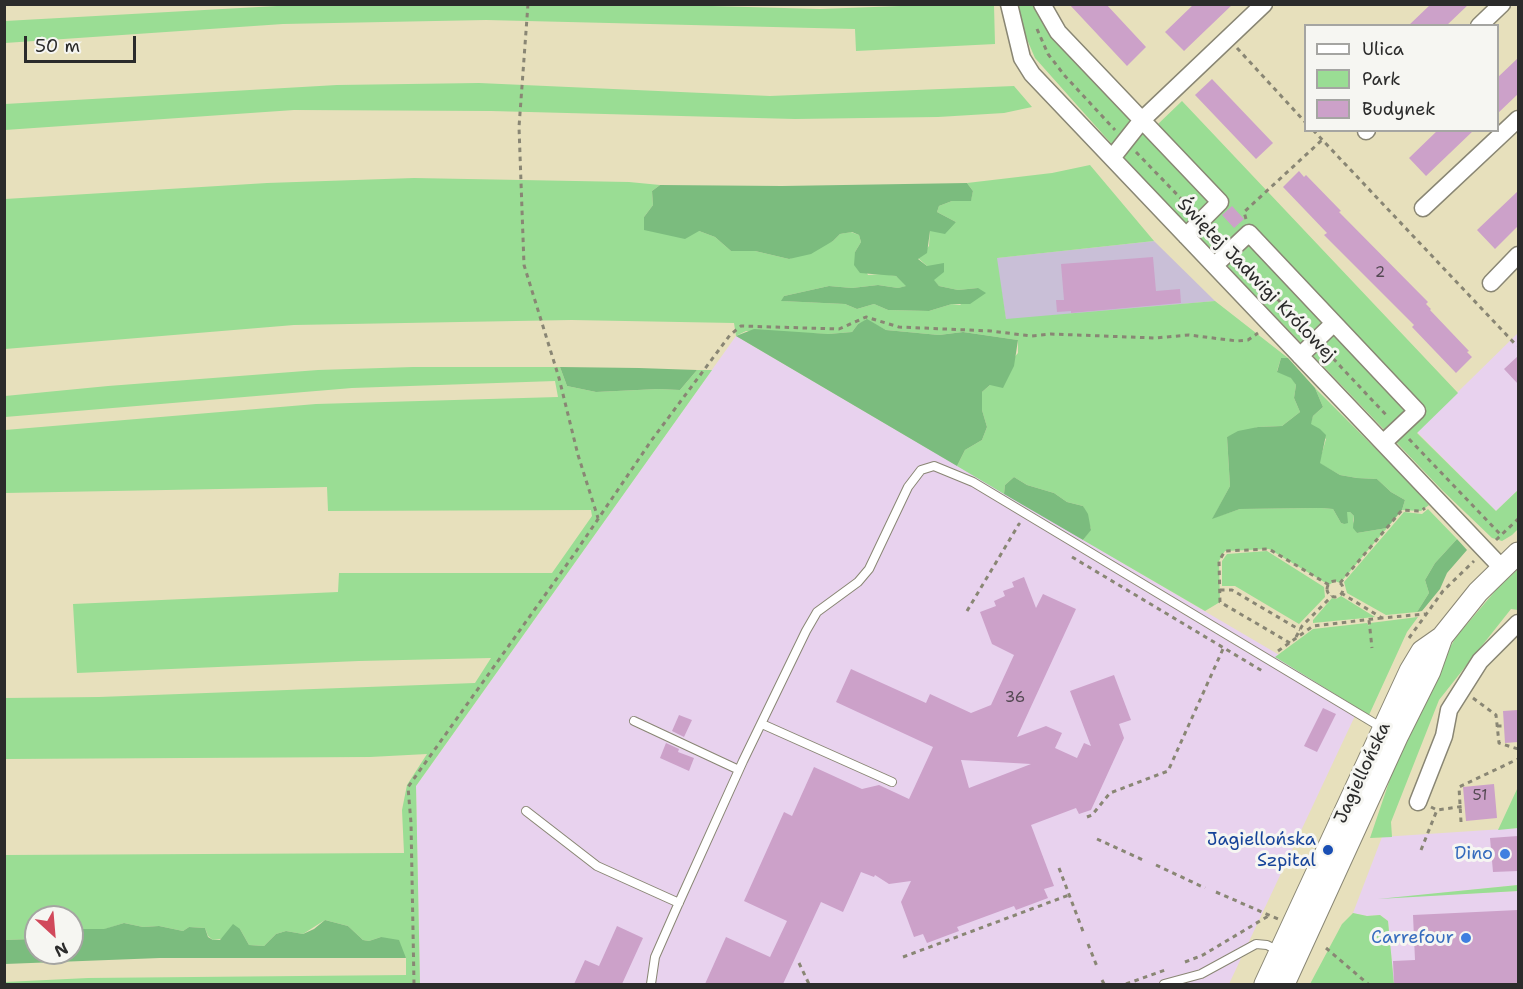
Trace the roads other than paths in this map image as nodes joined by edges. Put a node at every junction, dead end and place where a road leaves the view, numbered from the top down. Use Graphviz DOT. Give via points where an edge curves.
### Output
graph roads {
  1 [pos="1042,4"];
  2 [pos="1264,4"];
  3 [pos="1502,4"];
  4 [pos="1011,5"];
  5 [pos="1481,24"];
  6 [pos="1142,120"];
  7 [pos="1518,120"];
  8 [pos="1112,158"];
  9 [pos="1424,208"];
  10 [pos="1186,236"];
  11 [pos="1518,255"];
  12 [pos="1215,266"];
  13 [pos="1491,283"];
  14 [pos="1334,323"];
  15 [pos="1300,356"];
  16 [pos="1383,443"];
  17 [pos="1518,552"];
  18 [pos="1502,568"];
  19 [pos="1518,623"];
  20 [pos="634,721"];
  21 [pos="762,724"];
  22 [pos="1391,731"];
  23 [pos="740,770"];
  24 [pos="892,782"];
  25 [pos="1418,802"];
  26 [pos="526,811"];
  27 [pos="679,903"];
  28 [pos="1288,956"];
  29 [pos="1168,983"];
  30 [pos="651,984"];
  31 [pos="1265,984"];
  32 [pos="1284,984"];
  1 -- 6 [label="street" via="1058,32"];
  2 -- 6 [label="street"];
  3 -- 5 [label="street"];
  4 -- 8 [label="street, Świętej Jadwigi Królowej" via="1022,58 1032,74"];
  6 -- 8 [label="street"];
  6 -- 10 [label="street" via="1220,202"];
  7 -- 9 [label="street"];
  8 -- 10 [label="street, Świętej Jadwigi Królowej"];
  10 -- 12 [label="street, Świętej Jadwigi Królowej"];
  11 -- 13 [label="street"];
  12 -- 14 [label="street" via="1249,233"];
  12 -- 15 [label="street, Świętej Jadwigi Królowej"];
  14 -- 15 [label="street"];
  14 -- 16 [label="street" via="1417,411"];
  15 -- 16 [label="street, Świętej Jadwigi Królowej"];
  16 -- 18 [label="street, Świętej Jadwigi Królowej"];
  17 -- 18 [label="street, Jagiellońska"];
  18 -- 22 [label="street, Jagiellońska" via="1478,591 1442,637 1430,671"];
  19 -- 25 [label="street" via="1480,661 1449,710 1444,736"];
  20 -- 23 [label="lane"];
  21 -- 22 [label="lane" via="817,612 858,582 869,569 908,487 921,470 934,466 973,482"];
  21 -- 23 [label="lane"];
  21 -- 24 [label="lane"];
  22 -- 28 [label="street, Jagiellońska"];
  23 -- 27 [label="lane"];
  26 -- 27 [label="lane" via="597,866"];
  27 -- 30 [label="lane" via="655,957"];
  28 -- 29 [label="lane" via="1256,944 1200,974"];
  28 -- 31 [label="street, Jagiellońska"];
  28 -- 32 [label="street, Jagiellońska"];
}
